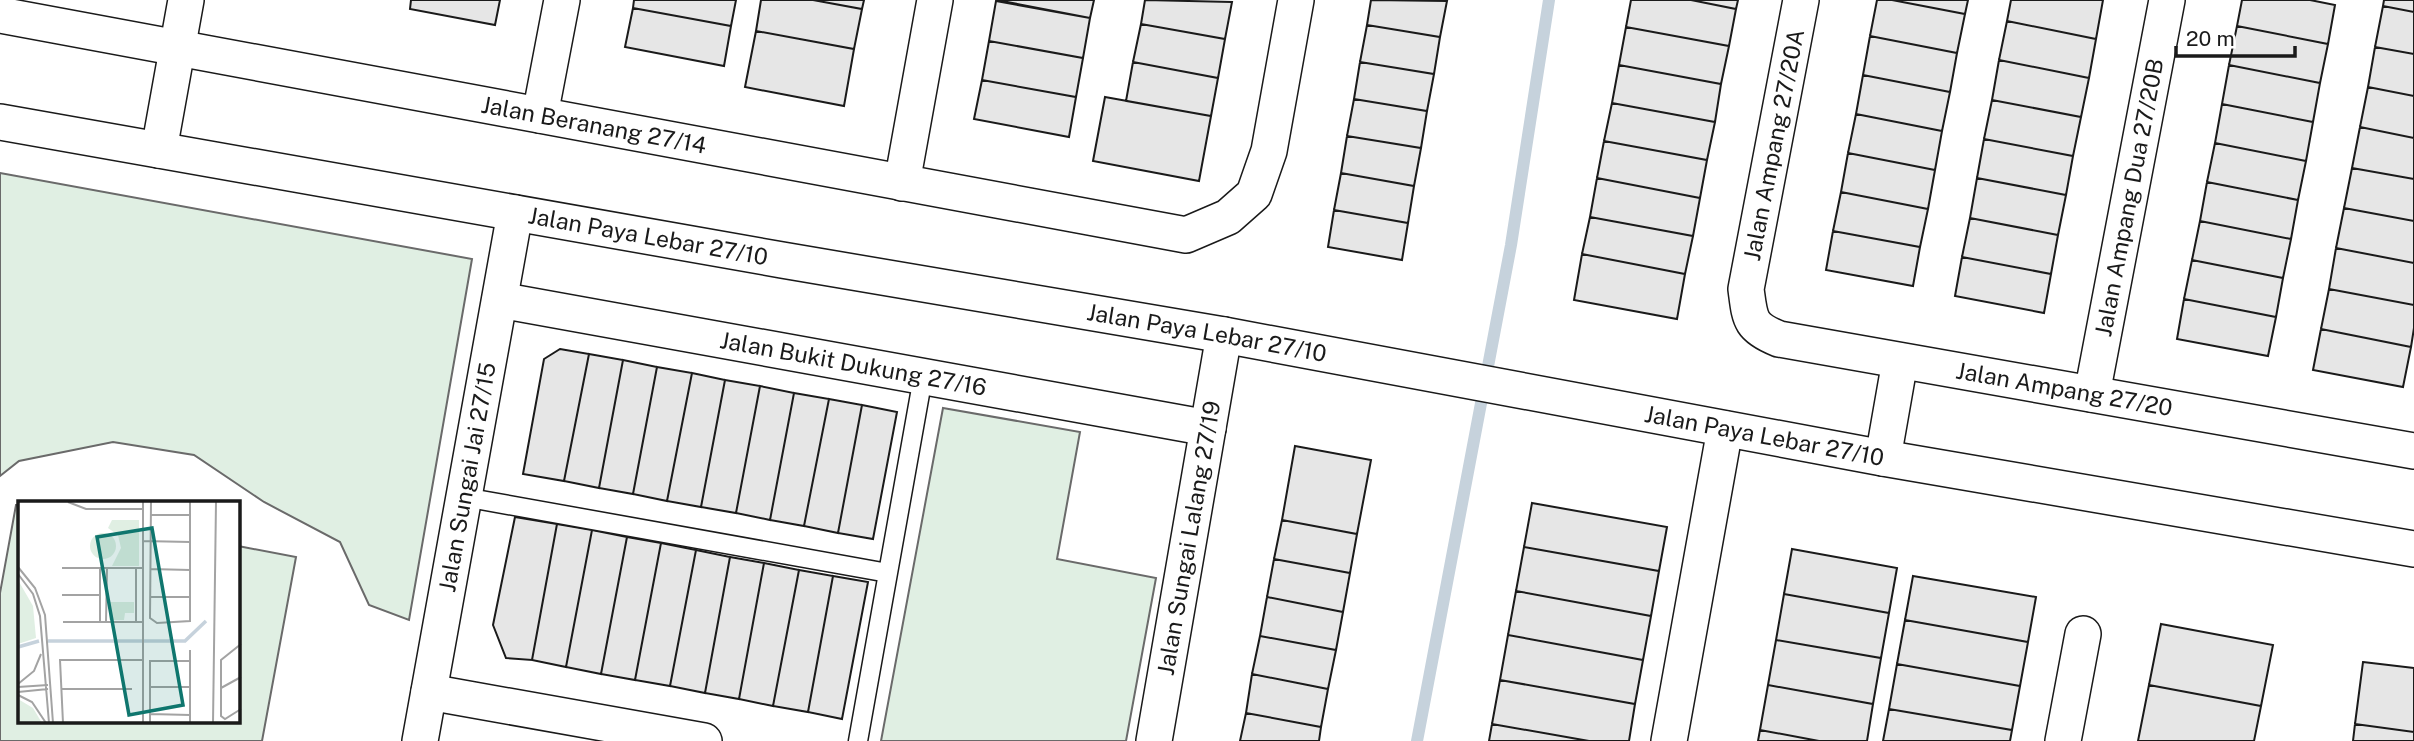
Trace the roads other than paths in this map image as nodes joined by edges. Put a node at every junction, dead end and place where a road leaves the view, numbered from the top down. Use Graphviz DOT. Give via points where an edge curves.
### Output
graph roads {
  1 [pos="186,0"];
  2 [pos="562,0"];
  3 [pos="935,0"];
  4 [pos="1296,0"];
  5 [pos="1801,0"];
  6 [pos="2167,0"];
  7 [pos="0,15"];
  8 [pos="177,48"];
  9 [pos="540,115"];
  10 [pos="0,122"];
  11 [pos="159,150"];
  12 [pos="902,183"];
  13 [pos="515,213"];
  14 [pos="1746,289"];
  15 [pos="500,300"];
  16 [pos="1224,335"];
  17 [pos="1900,361"];
  18 [pos="923,377"];
  19 [pos="2092,394"];
  20 [pos="1208,428"];
  21 [pos="1725,429"];
  22 [pos="2414,451"];
  23 [pos="1883,458"];
  24 [pos="464,497"];
  25 [pos="2414,549"];
  26 [pos="888,573"];
  27 [pos="2083,634"];
  28 [pos="429,692"];
  29 [pos="420,741"];
  30 [pos="704,741"];
  31 [pos="858,741"];
  32 [pos="1154,741"];
  33 [pos="1668,741"];
  34 [pos="2063,741"];
  1 -- 8 [label="street"];
  2 -- 9 [label="street"];
  3 -- 12 [label="street"];
  4 -- 12 [label="street, Jalan Beranang 27/14" via="1269,151 1254,194 1228,217 1186,235"];
  5 -- 14 [label="street, Jalan Ampang 27/20A"];
  6 -- 19 [label="street, Jalan Ampang Dua 27/20B"];
  7 -- 8 [label="street, Jalan Beranang 27/14"];
  8 -- 9 [label="street, Jalan Beranang 27/14"];
  8 -- 11 [label="street"];
  9 -- 12 [label="street, Jalan Beranang 27/14"];
  10 -- 11 [label="street, Jalan Paya Lebar 27/10"];
  11 -- 13 [label="street, Jalan Paya Lebar 27/10"];
  13 -- 15 [label="street, Jalan Sungai Jai 27/15"];
  13 -- 16 [label="street, Jalan Paya Lebar 27/10"];
  14 -- 17 [label="street, Jalan Ampang 27/20" via="1749,313 1759,331 1779,339"];
  15 -- 18 [label="street, Jalan Bukit Dukung 27/16"];
  15 -- 24 [label="street, Jalan Sungai Jai 27/15"];
  16 -- 20 [label="street, Jalan Sungai Lalang 27/19"];
  16 -- 21 [label="street, Jalan Paya Lebar 27/10"];
  17 -- 19 [label="street, Jalan Ampang 27/20"];
  17 -- 23 [label="street"];
  18 -- 20 [label="street, Jalan Bukit Dukung 27/16"];
  18 -- 26 [label="lane"];
  19 -- 22 [label="street, Jalan Ampang 27/20"];
  20 -- 32 [label="street, Jalan Sungai Lalang 27/19"];
  21 -- 23 [label="street, Jalan Paya Lebar 27/10"];
  21 -- 33 [label="street"];
  23 -- 25 [label="street, Jalan Paya Lebar 27/10"];
  24 -- 26 [label="lane"];
  24 -- 28 [label="street, Jalan Sungai Jai 27/15"];
  26 -- 31 [label="lane"];
  27 -- 34 [label="street"];
  28 -- 29 [label="street, Jalan Sungai Jai 27/15"];
  28 -- 30 [label="street"];
}
